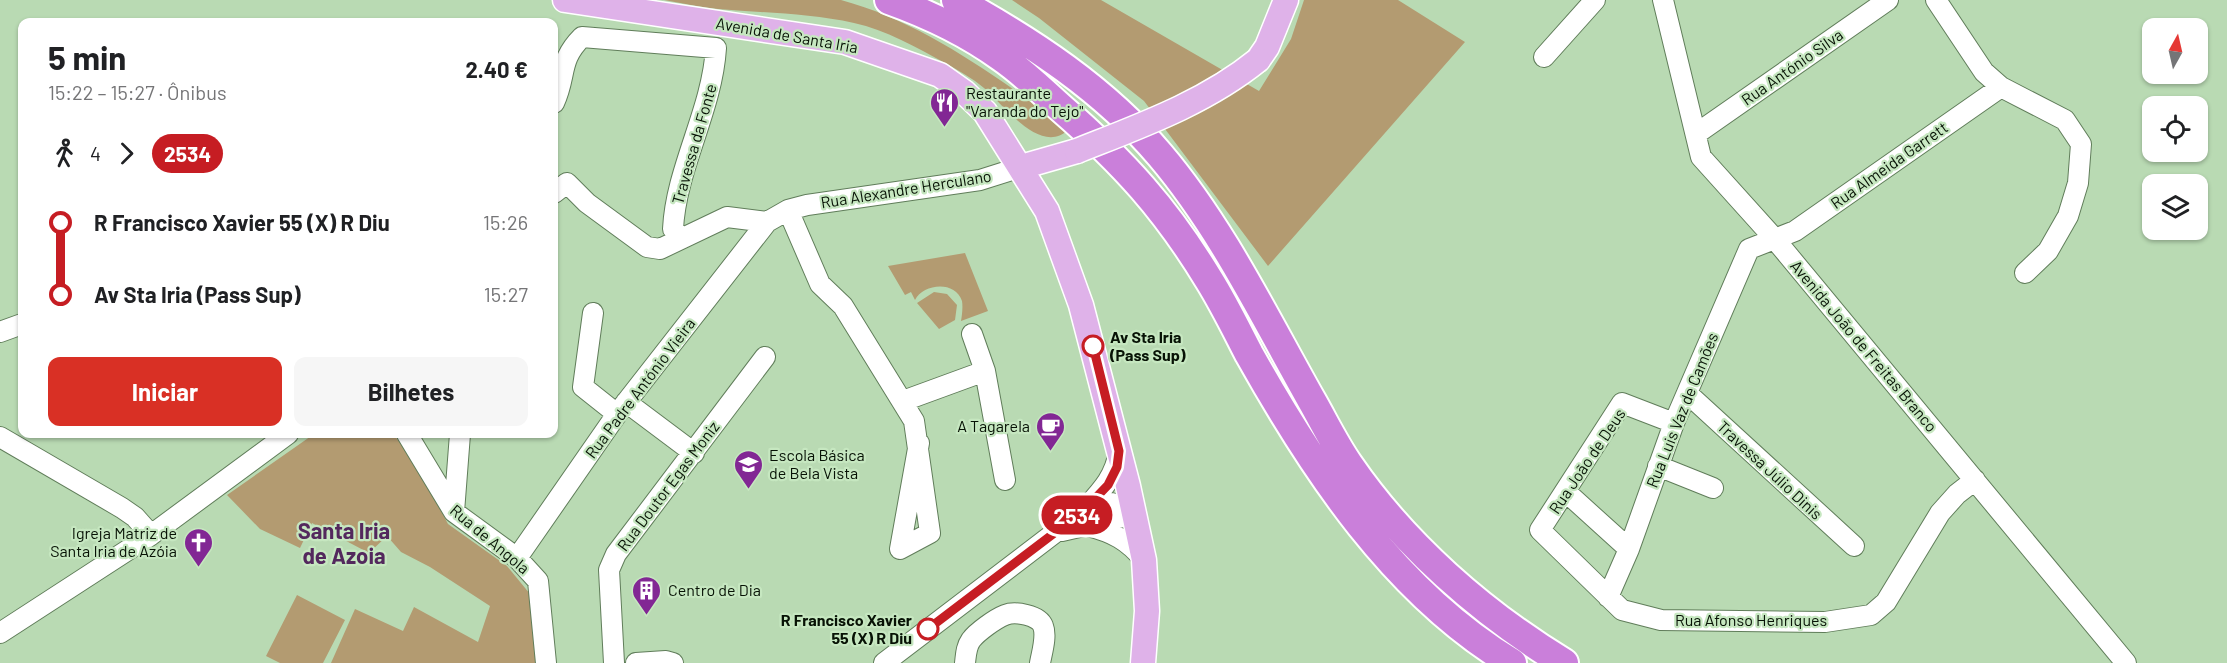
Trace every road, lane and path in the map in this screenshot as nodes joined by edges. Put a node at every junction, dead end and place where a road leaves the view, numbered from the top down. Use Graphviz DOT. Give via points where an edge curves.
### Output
graph roads {
  1 [pos="565,0"];
  2 [pos="889,0"];
  3 [pos="956,0"];
  4 [pos="1595,0"];
  5 [pos="1663,0"];
  6 [pos="1888,0"];
  7 [pos="1936,0"];
  8 [pos="1282,4"];
  9 [pos="1544,57"];
  10 [pos="2001,87"];
  11 [pos="558,94"];
  12 [pos="1696,134"];
  13 [pos="1021,167"];
  14 [pos="558,190"];
  15 [pos="788,210"];
  16 [pos="767,222"];
  17 [pos="1773,237"];
  18 [pos="681,238"];
  19 [pos="2025,273"];
  20 [pos="593,313"];
  21 [pos="18,325"];
  22 [pos="0,332"];
  23 [pos="972,334"];
  24 [pos="765,357"];
  25 [pos="985,371"];
  26 [pos="1687,393"];
  27 [pos="903,401"];
  28 [pos="622,408"];
  29 [pos="1674,423"];
  30 [pos="0,437"];
  31 [pos="283,438"];
  32 [pos="409,438"];
  33 [pos="459,438"];
  34 [pos="919,443"];
  35 [pos="1119,451"];
  36 [pos="694,453"];
  37 [pos="1658,466"];
  38 [pos="1005,480"];
  39 [pos="1975,480"];
  40 [pos="1713,488"];
  41 [pos="1566,492"];
  42 [pos="1133,509"];
  43 [pos="454,512"];
  44 [pos="1082,518"];
  45 [pos="1540,530"];
  46 [pos="151,535"];
  47 [pos="1854,546"];
  48 [pos="1629,549"];
  49 [pos="517,558"];
  50 [pos="1144,560"];
  51 [pos="1608,597"];
  52 [pos="0,633"];
  53 [pos="911,643"];
  54 [pos="546,663"];
  55 [pos="614,663"];
  56 [pos="636,663"];
  57 [pos="673,663"];
  58 [pos="884,663"];
  59 [pos="908,663"];
  60 [pos="965,663"];
  61 [pos="1040,663"];
  62 [pos="1143,663"];
  63 [pos="1512,663"];
  64 [pos="1564,663"];
  65 [pos="2126,663"];
  1 -- 13 [label="main road, Avenida de Santa Iria" via="845,42 927,69 953,83 985,111"];
  2 -- 63 [label="highway" via="961,32 1001,56 1093,134 1133,174 1210,280 1291,424 1349,511 1399,570 1447,615"];
  3 -- 64 [label="highway" via="1025,40 1073,74 1118,111 1162,157 1227,251 1349,465 1398,526 1465,592 1525,639"];
  4 -- 9 [label="street"];
  5 -- 12 [label="street, Avenida João de Freitas Branco"];
  6 -- 12 [label="street, Rua António Silva"];
  7 -- 10 [label="street" via="1984,72"];
  8 -- 13 [label="main road, Rua Alexandre Herculano, bridge" via="1258,60 1229,83 1077,150"];
  10 -- 17 [label="street, Rua Almeida Garrett" via="1795,231"];
  10 -- 19 [label="street" via="2065,120 2081,144 2078,183 2068,216 2048,252"];
  11 -- 18 [label="street, Travessa da Fonte" via="565,57 582,37 716,48 705,109 674,208 673,229"];
  12 -- 17 [label="street, Avenida João de Freitas Branco" via="1701,157"];
  13 -- 15 [label="street, Rua Alexandre Herculano" via="980,180"];
  13 -- 35 [label="main road, Avenida de Santa Iria" via="1047,211 1071,274"];
  14 -- 18 [label="street" via="567,183 587,203 647,247 660,249"];
  15 -- 16 [label="street, Rua Alexandre Herculano"];
  15 -- 27 [label="street" via="820,284 843,306"];
  16 -- 18 [label="street" via="727,217"];
  16 -- 28 [label="street, Rua Padre António Vieira"];
  17 -- 26 [label="street, Rua Luis Vaz de Camões" via="1749,249"];
  17 -- 39 [label="street, Avenida João de Freitas Branco"];
  20 -- 28 [label="street" via="583,387"];
  21 -- 22 [label="street"];
  23 -- 25 [label="street"];
  24 -- 36 [label="street, Rua Doutor Egas Moniz"];
  25 -- 27 [label="street"];
  25 -- 38 [label="street"];
  26 -- 29 [label="street, Rua Luis Vaz de Camões"];
  26 -- 47 [label="street, Travessa Júlio Dinis"];
  27 -- 34 [label="street" via="914,421"];
  28 -- 36 [label="street"];
  28 -- 49 [label="street, Rua Padre António Vieira"];
  29 -- 37 [label="street, Rua Luis Vaz de Camões"];
  29 -- 41 [label="street, Rua João de Deus" via="1622,403"];
  30 -- 46 [label="street" via="122,508"];
  31 -- 46 [label="street"];
  32 -- 43 [label="street, Rua de Angola"];
  33 -- 43 [label="street"];
  35 -- 42 [label="main road, Avenida de Santa Iria"];
  35 -- 44 [label="street" via="1117,467 1108,485"];
  36 -- 55 [label="street, Rua Doutor Egas Moniz" via="616,554 609,570"];
  37 -- 40 [label="street"];
  37 -- 48 [label="street, Rua Luis Vaz de Camões"];
  39 -- 51 [label="street, Rua Afonso Henriques" via="1940,513 1886,602 1870,615 1825,622 1660,620 1622,610"];
  39 -- 65 [label="street, Avenida João de Freitas Branco"];
  41 -- 45 [label="street, Rua João de Deus"];
  41 -- 48 [label="street"];
  42 -- 44 [label="street" via="1111,503"];
  42 -- 50 [label="main road, Avenida de Santa Iria"];
  43 -- 49 [label="street, Rua de Angola"];
  44 -- 50 [label="street" via="1132,545"];
  44 -- 53 [label="street" via="1047,536"];
  45 -- 51 [label="street, Rua Afonso Henriques"];
  46 -- 52 [label="street"];
  48 -- 51 [label="street, Rua Luis Vaz de Camões"];
  49 -- 54 [label="street, Rua de Angola" via="538,580"];
  50 -- 62 [label="main road, Avenida de Santa Iria" via="1147,611"];
  53 -- 58 [label="street"];
  53 -- 59 [label="street"];
  56 -- 57 [label="street"];
  60 -- 61 [label="street" via="973,638 1012,613 1035,617 1042,624"];
}
